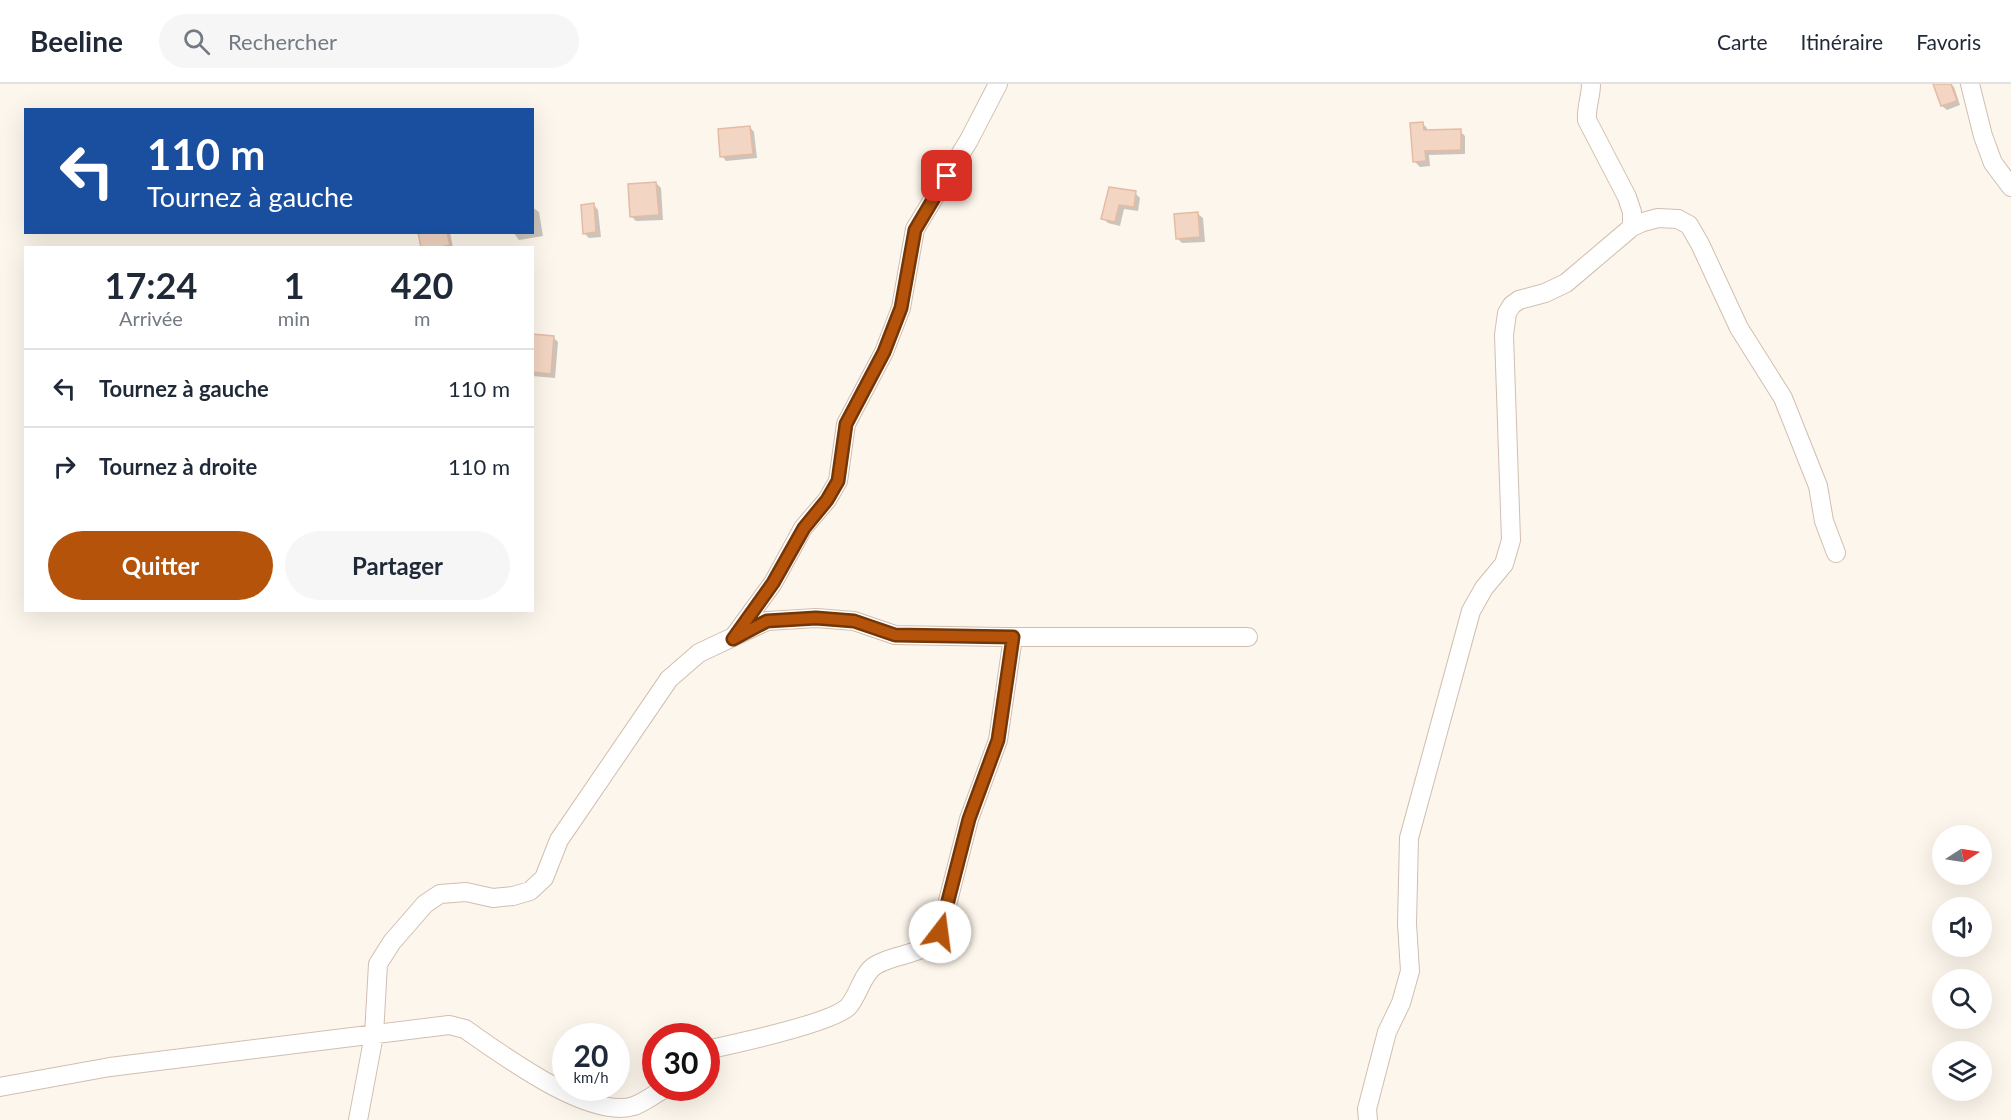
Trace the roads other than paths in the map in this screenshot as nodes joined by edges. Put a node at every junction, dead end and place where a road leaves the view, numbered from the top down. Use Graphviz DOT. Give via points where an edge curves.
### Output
graph roads {
  1 [pos="998,84"];
  2 [pos="1591,84"];
  3 [pos="1970,84"];
  4 [pos="2011,188"];
  5 [pos="1632,227"];
  6 [pos="1836,553"];
  7 [pos="1013,637"];
  8 [pos="1248,637"];
  9 [pos="733,639"];
  10 [pos="374,1035"];
  11 [pos="720,1046"];
  12 [pos="0,1087"];
  13 [pos="642,1101"];
  14 [pos="358,1120"];
  15 [pos="1368,1120"];
  1 -- 9 [label="street" via="915,230 901,308 884,352 846,424 838,481"];
  2 -- 5 [label="street" via="1587,120 1627,197"];
  3 -- 4 [label="street" via="1993,164"];
  5 -- 6 [label="street" via="1658,218 1677,219 1689,225 1739,328 1783,398 1818,486 1824,521"];
  5 -- 15 [label="street" via="1566,283 1520,300 1507,313 1504,335 1511,540 1504,564 1471,611 1409,838 1410,971 1387,1032 1367,1109"];
  7 -- 8 [label="street"];
  7 -- 9 [label="street" via="895,635 854,621 816,618 767,621"];
  7 -- 11 [label="street" via="998,740 969,819 940,932 933,943 873,967 848,1006 837,1014"];
  9 -- 10 [label="street" via="699,653 669,679 559,840 544,878 530,891 493,898 466,892 440,894 425,904 378,964"];
  10 -- 12 [label="street" via="110,1067"];
  10 -- 13 [label="street" via="449,1025 465,1029 545,1082 591,1105 613,1108"];
  10 -- 14 [label="street"];
}
